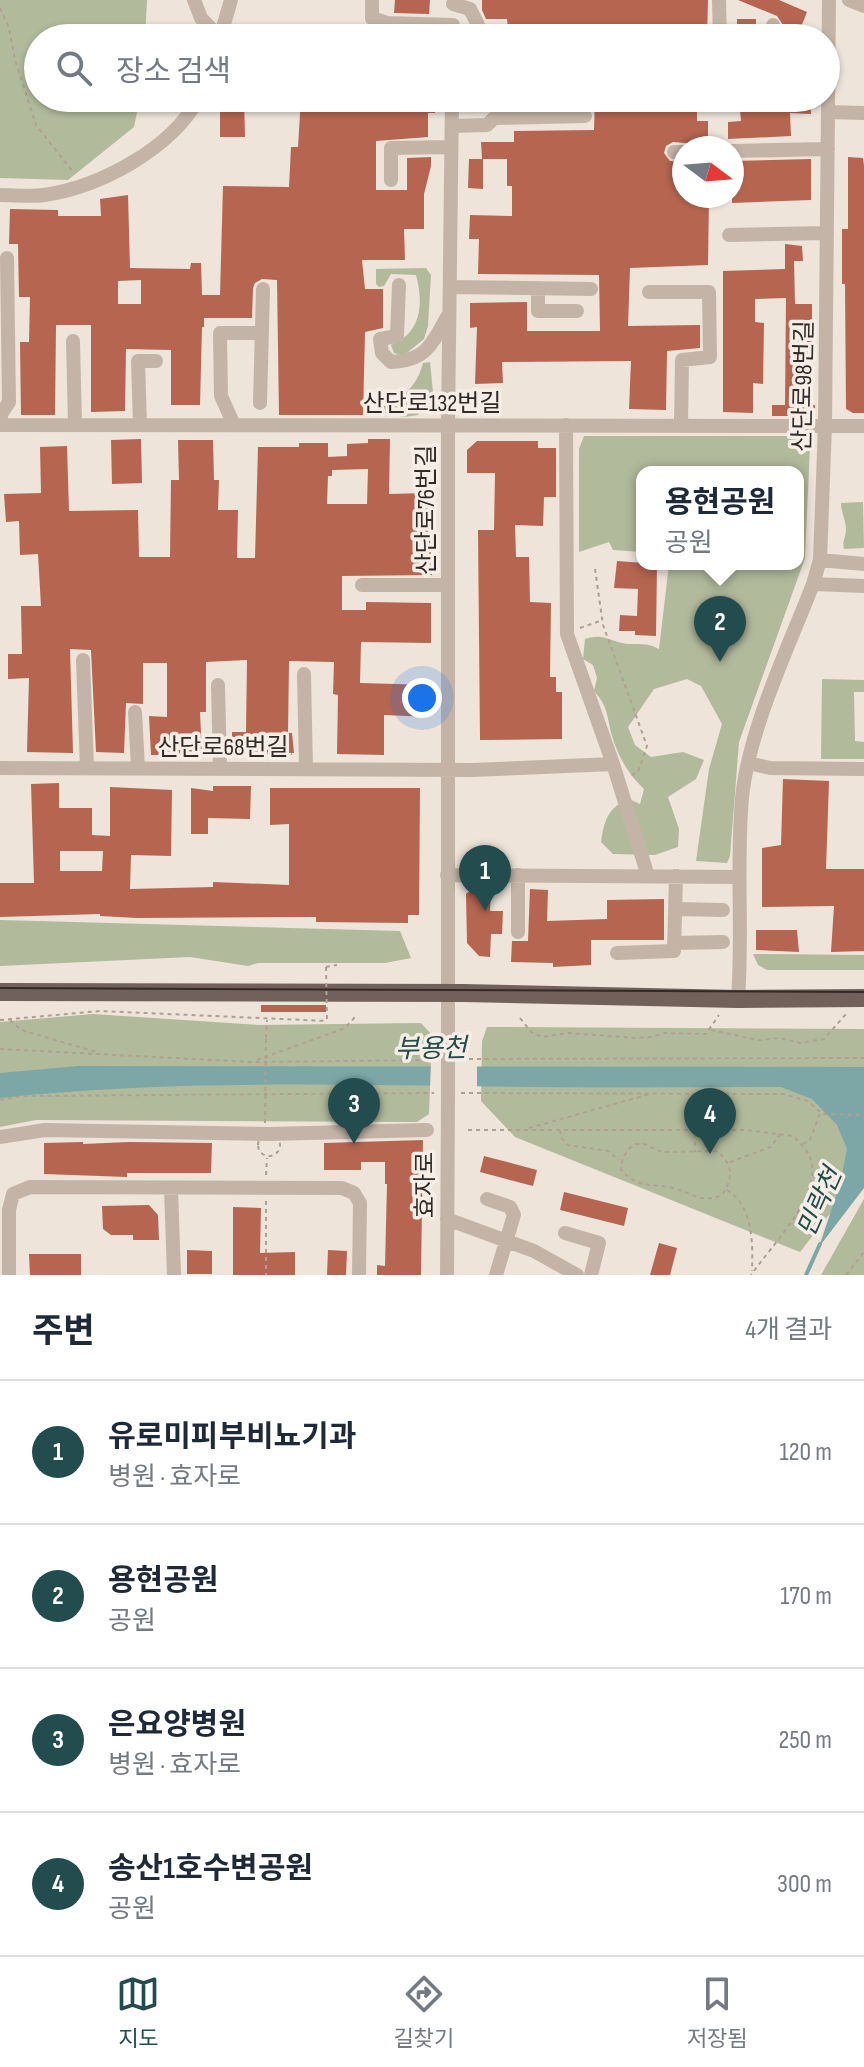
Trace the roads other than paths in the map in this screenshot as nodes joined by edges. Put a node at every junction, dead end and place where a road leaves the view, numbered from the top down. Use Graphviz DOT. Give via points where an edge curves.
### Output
graph roads {
  1 [pos="194,0"];
  2 [pos="231,0"];
  3 [pos="372,0"];
  4 [pos="719,0"];
  5 [pos="829,0"];
  6 [pos="849,0"];
  7 [pos="453,2"];
  8 [pos="864,6"];
  9 [pos="207,24"];
  10 [pos="224,24"];
  11 [pos="395,24"];
  12 [pos="453,24"];
  13 [pos="478,24"];
  14 [pos="720,24"];
  15 [pos="828,24"];
  16 [pos="190,112"];
  17 [pos="452,112"];
  18 [pos="828,112"];
  19 [pos="864,113"];
  20 [pos="585,116"];
  21 [pos="452,126"];
  22 [pos="451,147"];
  23 [pos="828,149"];
  24 [pos="744,151"];
  25 [pos="391,180"];
  26 [pos="0,195"];
  27 [pos="827,233"];
  28 [pos="729,235"];
  29 [pos="7,258"];
  30 [pos="399,285"];
  31 [pos="450,287"];
  32 [pos="538,288"];
  33 [pos="263,289"];
  34 [pos="591,289"];
  35 [pos="649,292"];
  36 [pos="577,311"];
  37 [pos="449,313"];
  38 [pos="262,333"];
  39 [pos="73,341"];
  40 [pos="156,361"];
  41 [pos="260,403"];
  42 [pos="0,425"];
  43 [pos="75,425"];
  44 [pos="140,425"];
  45 [pos="234,425"];
  46 [pos="448,425"];
  47 [pos="566,425"];
  48 [pos="681,425"];
  49 [pos="825,425"];
  50 [pos="864,426"];
  51 [pos="820,560"];
  52 [pos="864,564"];
  53 [pos="813,584"];
  54 [pos="362,585"];
  55 [pos="447,585"];
  56 [pos="864,586"];
  57 [pos="83,660"];
  58 [pos="304,674"];
  59 [pos="218,685"];
  60 [pos="135,712"];
  61 [pos="749,763"];
  62 [pos="613,764"];
  63 [pos="0,768"];
  64 [pos="87,768"];
  65 [pos="138,768"];
  66 [pos="220,769"];
  67 [pos="306,769"];
  68 [pos="447,769"];
  69 [pos="864,769"];
  70 [pos="447,875"];
  71 [pos="518,875"];
  72 [pos="648,876"];
  73 [pos="676,876"];
  74 [pos="739,877"];
  75 [pos="675,909"];
  76 [pos="723,910"];
  77 [pos="518,932"];
  78 [pos="723,942"];
  79 [pos="674,943"];
  80 [pos="617,953"];
  81 [pos="0,992"];
  82 [pos="448,993"];
  83 [pos="864,998"];
  84 [pos="738,999"];
  85 [pos="427,1130"];
  86 [pos="0,1137"];
  87 [pos="171,1188"];
  88 [pos="487,1199"];
  89 [pos="447,1219"];
  90 [pos="565,1233"];
  91 [pos="506,1241"];
  92 [pos="9,1275"];
  93 [pos="174,1275"];
  94 [pos="359,1275"];
  95 [pos="447,1275"];
  96 [pos="496,1275"];
  97 [pos="577,1275"];
  98 [pos="591,1275"];
  1 -- 9 [label="street"];
  2 -- 10 [label="street"];
  3 -- 11 [label="street" via="372,18"];
  4 -- 14 [label="street"];
  5 -- 15 [label="street, 산단로98번길"];
  6 -- 8 [label="street"];
  7 -- 12 [label="street"];
  7 -- 13 [label="street" via="470,9"];
  16 -- 26 [label="street" via="152,150 94,183 43,195"];
  17 -- 21 [label="street, 산단로76번길"];
  18 -- 19 [label="street"];
  18 -- 23 [label="street, 산단로98번길"];
  20 -- 21 [label="street" via="494,118 487,125"];
  21 -- 22 [label="street, 산단로76번길"];
  22 -- 25 [label="street" via="391,148"];
  22 -- 31 [label="street, 산단로76번길"];
  23 -- 24 [label="street"];
  23 -- 27 [label="street, 산단로98번길"];
  27 -- 28 [label="street"];
  27 -- 49 [label="street, 산단로98번길"];
  29 -- 42 [label="street" via="9,402"];
  30 -- 37 [label="street" via="397,336 380,339 382,353 391,362 408,361 430,348"];
  31 -- 32 [label="street"];
  31 -- 37 [label="street, 산단로76번길"];
  32 -- 34 [label="street"];
  32 -- 36 [label="street" via="538,311"];
  33 -- 38 [label="street"];
  35 -- 48 [label="street" via="709,292 710,357 682,360"];
  37 -- 46 [label="street, 산단로76번길"];
  38 -- 41 [label="street"];
  38 -- 45 [label="street" via="220,333 221,396"];
  39 -- 43 [label="street"];
  40 -- 44 [label="street" via="138,361"];
  42 -- 43 [label="street, 산단로132번길"];
  43 -- 44 [label="street, 산단로132번길"];
  44 -- 45 [label="street, 산단로132번길"];
  45 -- 46 [label="street, 산단로132번길"];
  46 -- 47 [label="street, 산단로132번길"];
  46 -- 55 [label="street, 산단로76번길"];
  47 -- 48 [label="street, 산단로132번길"];
  47 -- 62 [label="street" via="567,634"];
  48 -- 49 [label="street, 산단로132번길"];
  49 -- 50 [label="street, 산단로132번길"];
  49 -- 51 [label="street, 산단로98번길"];
  51 -- 52 [label="street"];
  51 -- 53 [label="street, 산단로98번길"];
  53 -- 56 [label="street"];
  53 -- 61 [label="street, 산단로98번길"];
  54 -- 55 [label="street"];
  55 -- 68 [label="street, 산단로76번길"];
  57 -- 64 [label="street"];
  58 -- 67 [label="street"];
  59 -- 66 [label="street"];
  60 -- 65 [label="street"];
  61 -- 69 [label="street"];
  61 -- 74 [label="street, 산단로98번길"];
  62 -- 68 [label="street, 산단로68번길"];
  62 -- 72 [label="street"];
  63 -- 64 [label="street, 산단로68번길"];
  64 -- 65 [label="street, 산단로68번길"];
  65 -- 66 [label="street, 산단로68번길"];
  66 -- 67 [label="street, 산단로68번길"];
  67 -- 68 [label="street, 산단로68번길"];
  68 -- 70 [label="street, 산단로76번길"];
  70 -- 71 [label="street"];
  70 -- 82 [label="street, 산단로76번길"];
  71 -- 72 [label="street"];
  71 -- 77 [label="street"];
  72 -- 73 [label="street"];
  73 -- 74 [label="street"];
  73 -- 75 [label="street"];
  74 -- 84 [label="street, 산단로98번길"];
  75 -- 76 [label="street"];
  75 -- 79 [label="street"];
  78 -- 79 [label="street"];
  79 -- 80 [label="street" via="674,951"];
  81 -- 82 [label="main road"];
  82 -- 84 [label="main road"];
  82 -- 89 [label="street, 효자로, bridge"];
  83 -- 84 [label="main road"];
  85 -- 86 [label="street" via="45,1130"];
  87 -- 92 [label="street" via="30,1187 13,1194"];
  87 -- 93 [label="street"];
  87 -- 94 [label="street" via="342,1188 354,1193 360,1203"];
  88 -- 91 [label="street" via="510,1207 514,1215"];
  89 -- 91 [label="street"];
  89 -- 95 [label="street, 효자로"];
  90 -- 98 [label="street" via="599,1243"];
  91 -- 96 [label="street"];
  91 -- 97 [label="street"];
}
